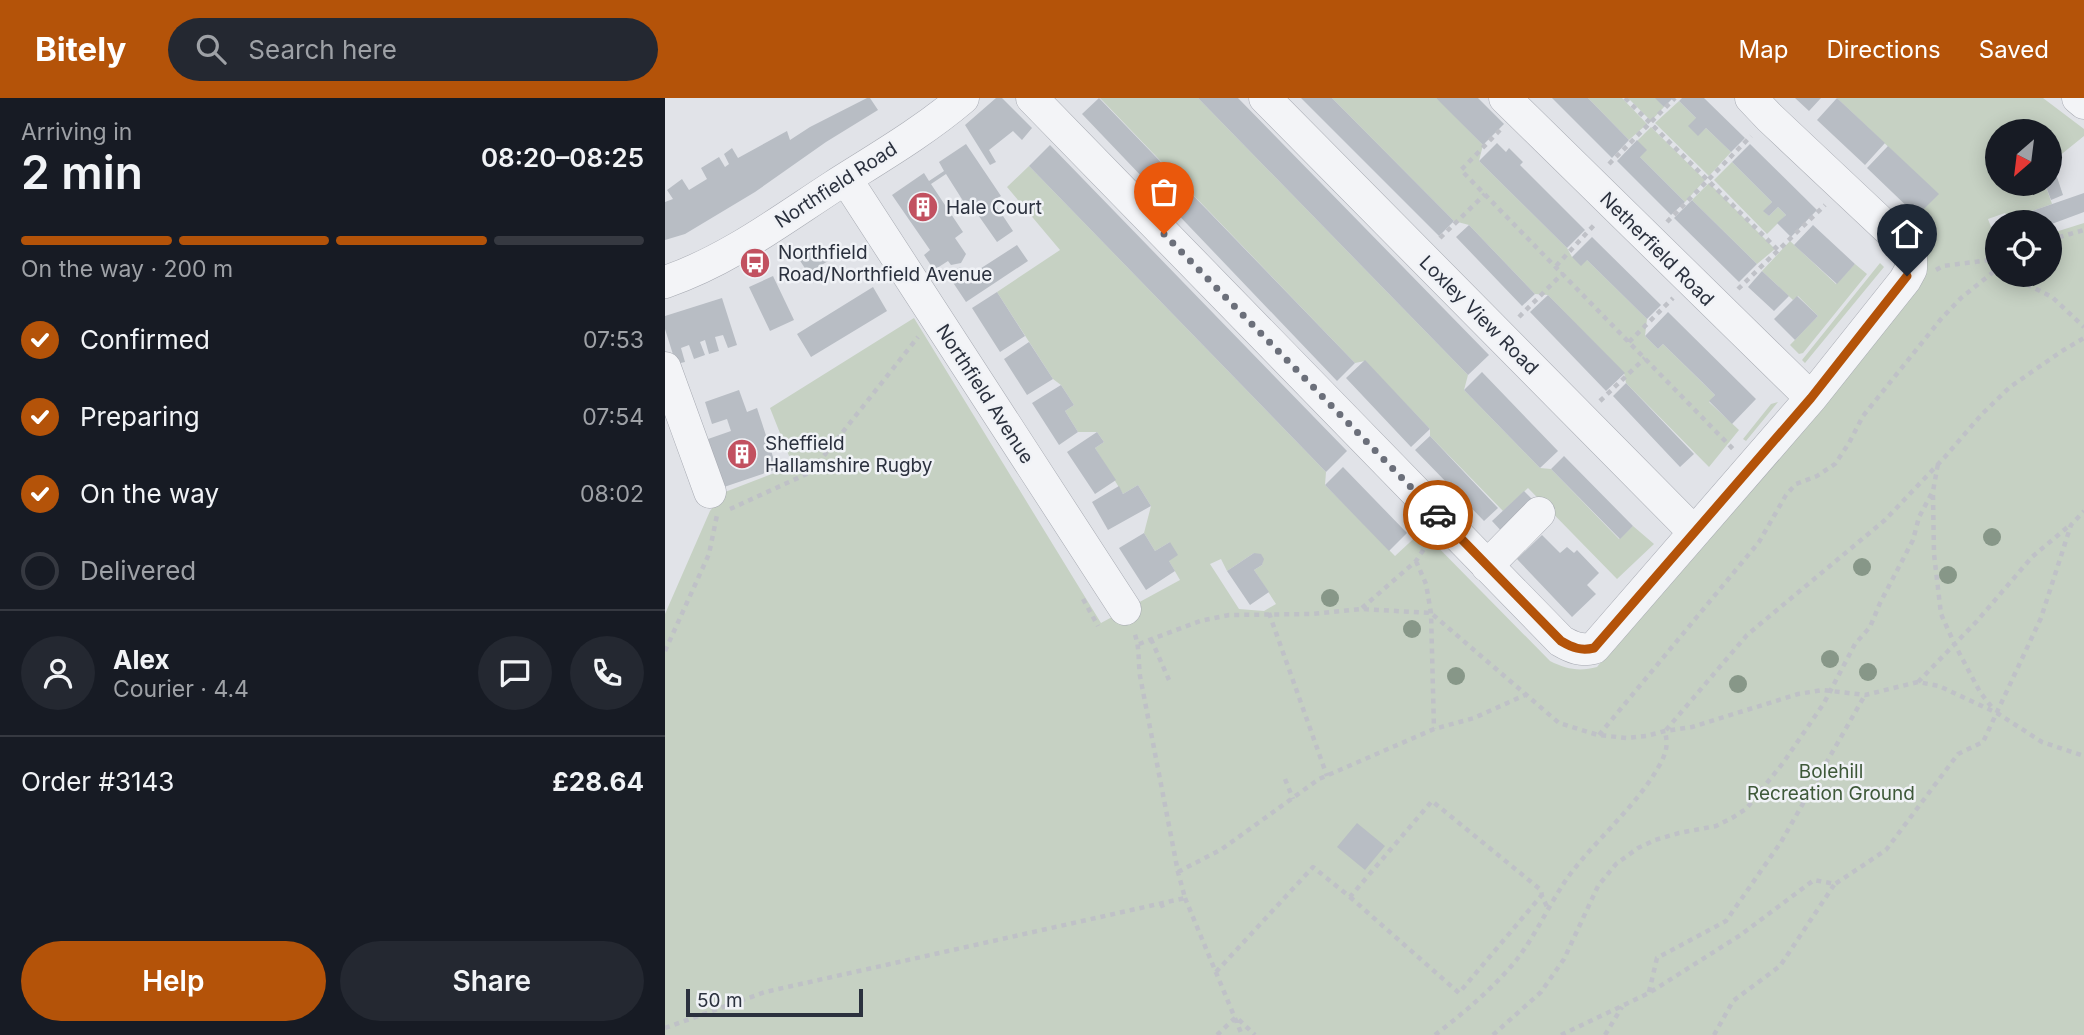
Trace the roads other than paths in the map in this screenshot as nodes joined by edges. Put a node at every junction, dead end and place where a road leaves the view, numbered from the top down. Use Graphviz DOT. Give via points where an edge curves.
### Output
graph roads {
  1 [pos="1032,98"];
  2 [pos="1265,98"];
  3 [pos="2078,98"];
  4 [pos="2084,103"];
  5 [pos="945,104"];
  6 [pos="1511,105"];
  7 [pos="1760,108"];
  8 [pos="846,178"];
  9 [pos="665,282"];
  10 [pos="665,368"];
  11 [pos="1811,398"];
  12 [pos="713,504"];
  13 [pos="1539,513"];
  14 [pos="1694,532"];
  15 [pos="1487,566"];
  16 [pos="1125,609"];
  1 -- 15 [label="street"];
  2 -- 14 [label="street, Loxley View Road"];
  3 -- 4 [label="street"];
  5 -- 8 [label="street, Northfield Road"];
  6 -- 11 [label="street, Netherfield Road"];
  7 -- 11 [label="street" via="1911,252 1910,268"];
  8 -- 9 [label="street, Northfield Road" via="722,257"];
  8 -- 16 [label="street, Northfield Avenue"];
  10 -- 12 [label="street"];
  11 -- 14 [label="street"];
  13 -- 15 [label="street"];
  14 -- 15 [label="street" via="1594,648 1584,651 1561,641"];
}
